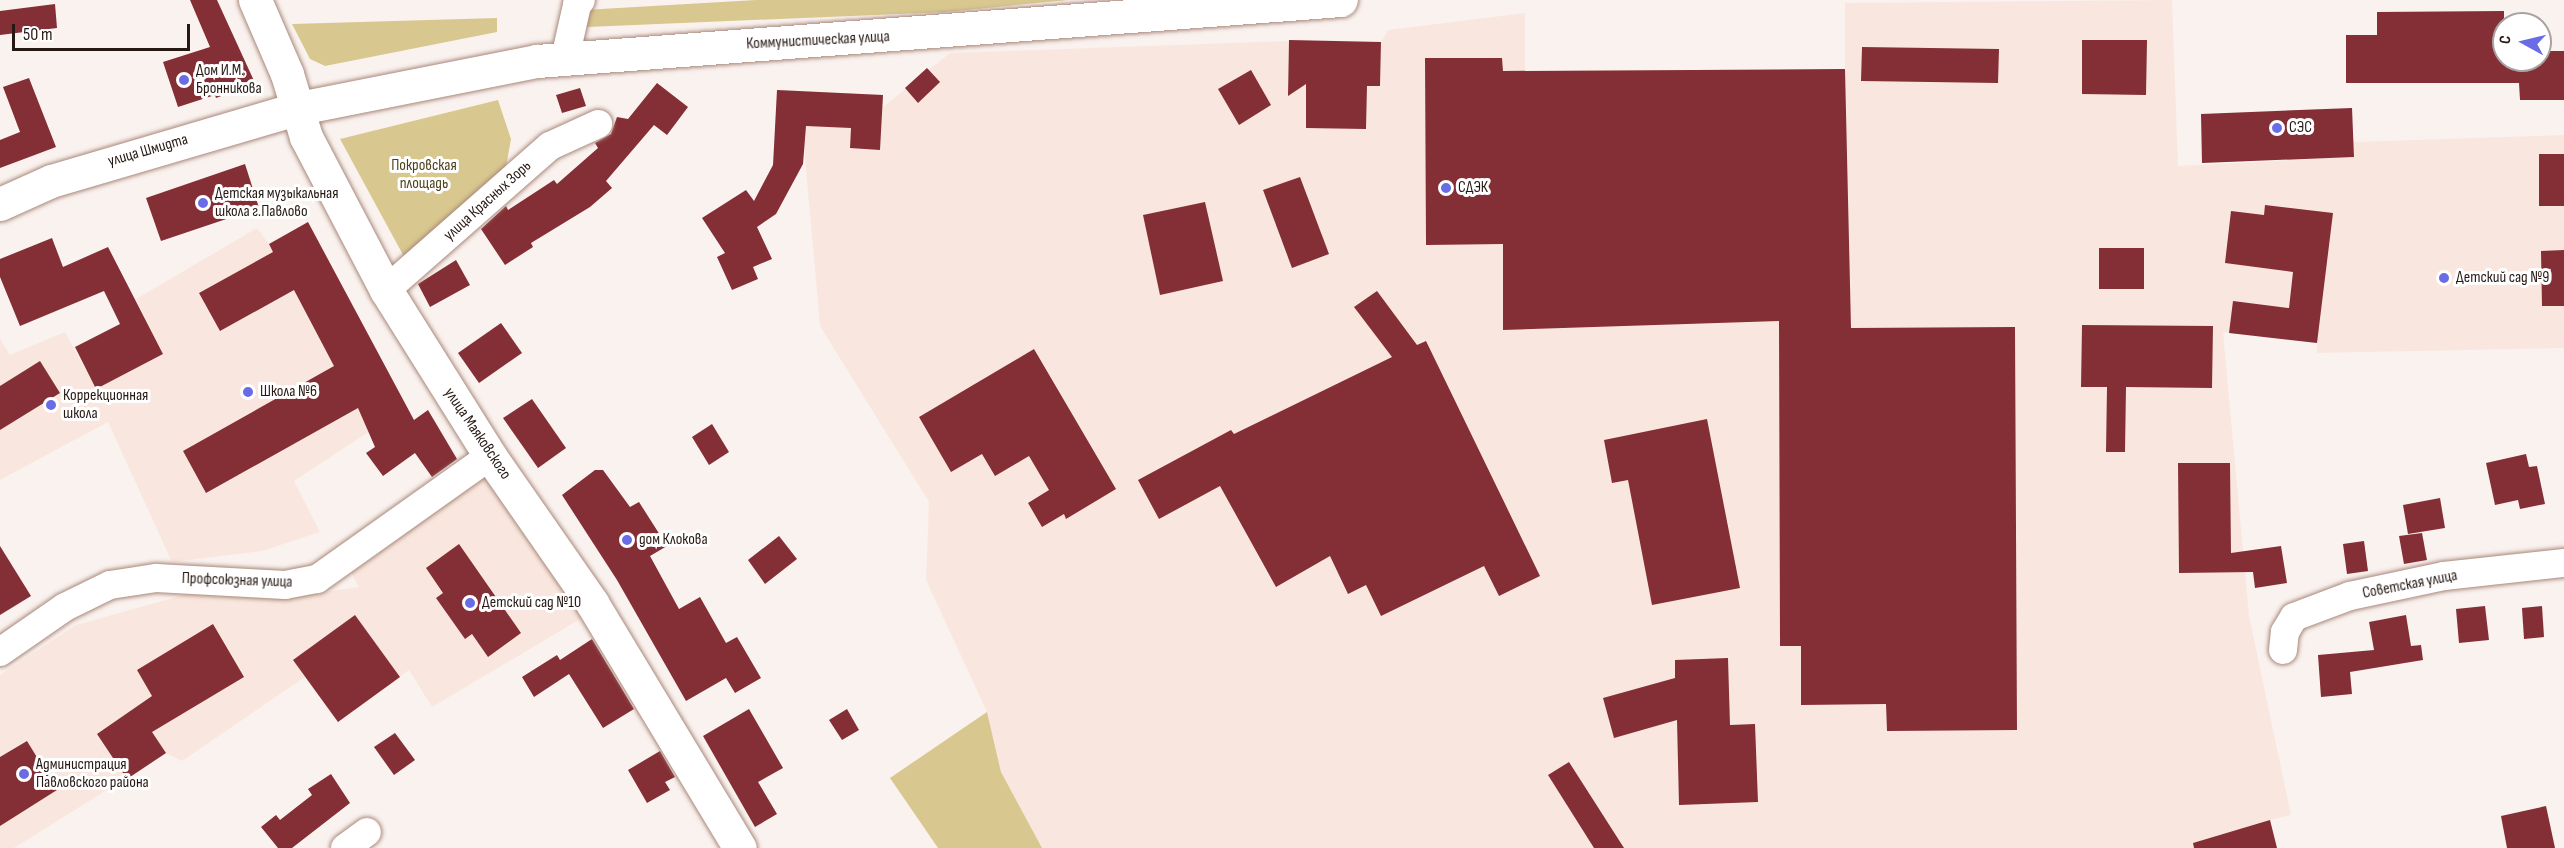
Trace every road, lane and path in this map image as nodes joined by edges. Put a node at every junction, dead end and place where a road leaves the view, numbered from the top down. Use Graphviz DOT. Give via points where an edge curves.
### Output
graph roads {
  1 [pos="255,0"];
  2 [pos="581,0"];
  3 [pos="1341,0"];
  4 [pos="565,58"];
  5 [pos="299,108"];
  6 [pos="598,124"];
  7 [pos="0,204"];
  8 [pos="386,290"];
  9 [pos="490,456"];
  10 [pos="2564,563"];
  11 [pos="2283,650"];
  12 [pos="0,652"];
  13 [pos="740,848"];
  1 -- 5 [label="main road, улица Маяковского"];
  2 -- 4 [label="street"];
  3 -- 4 [label="main road, Коммунистическая улица"];
  4 -- 5 [label="main road, Коммунистическая улица"];
  5 -- 7 [label="main road, улица Шмидта" via="74,173"];
  5 -- 8 [label="main road, улица Маяковского" via="306,137"];
  6 -- 8 [label="street, улица Красных Зорь" via="550,146"];
  8 -- 9 [label="main road, улица Маяковского"];
  9 -- 12 [label="street, Профсоюзная улица" via="317,579 285,585 156,578 110,585 64,607"];
  9 -- 13 [label="main road, улица Маяковского" via="592,603"];
  10 -- 11 [label="street, Советская улица" via="2444,576 2350,596 2294,617 2285,632"];
}
